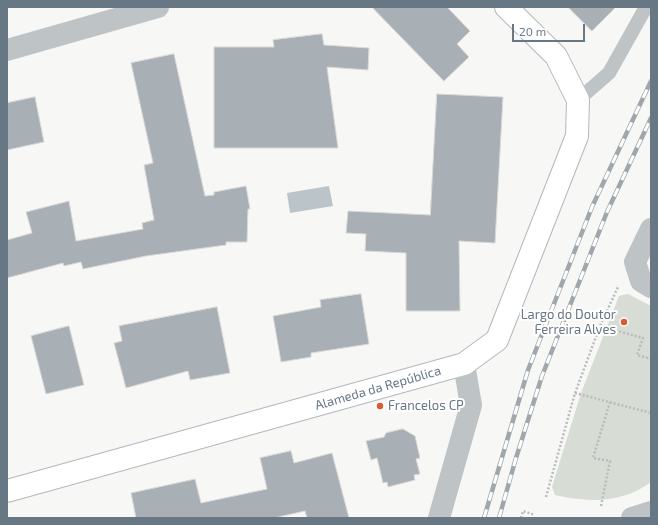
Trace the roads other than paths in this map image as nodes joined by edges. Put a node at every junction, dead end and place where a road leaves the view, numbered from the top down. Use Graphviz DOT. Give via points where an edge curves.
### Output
graph roads {
  1 [pos="158,7"];
  2 [pos="506,7"];
  3 [pos="646,7"];
  4 [pos="116,13"];
  5 [pos="7,50"];
  6 [pos="578,100"];
  7 [pos="651,229"];
  8 [pos="651,287"];
  9 [pos="464,364"];
  10 [pos="7,491"];
  11 [pos="651,512"];
  12 [pos="439,518"];
  13 [pos="632,518"];
  1 -- 4 [label="street"];
  2 -- 6 [label="main road" via="556,56"];
  3 -- 6 [label="lane" via="609,73"];
  4 -- 5 [label="street"];
  6 -- 9 [label="main road, Alameda da República" via="577,136 498,340"];
  7 -- 8 [label="street" via="635,262 641,281"];
  9 -- 10 [label="main road, Alameda da República"];
  9 -- 12 [label="street" via="471,405"];
  11 -- 13 [label="street"];
}
